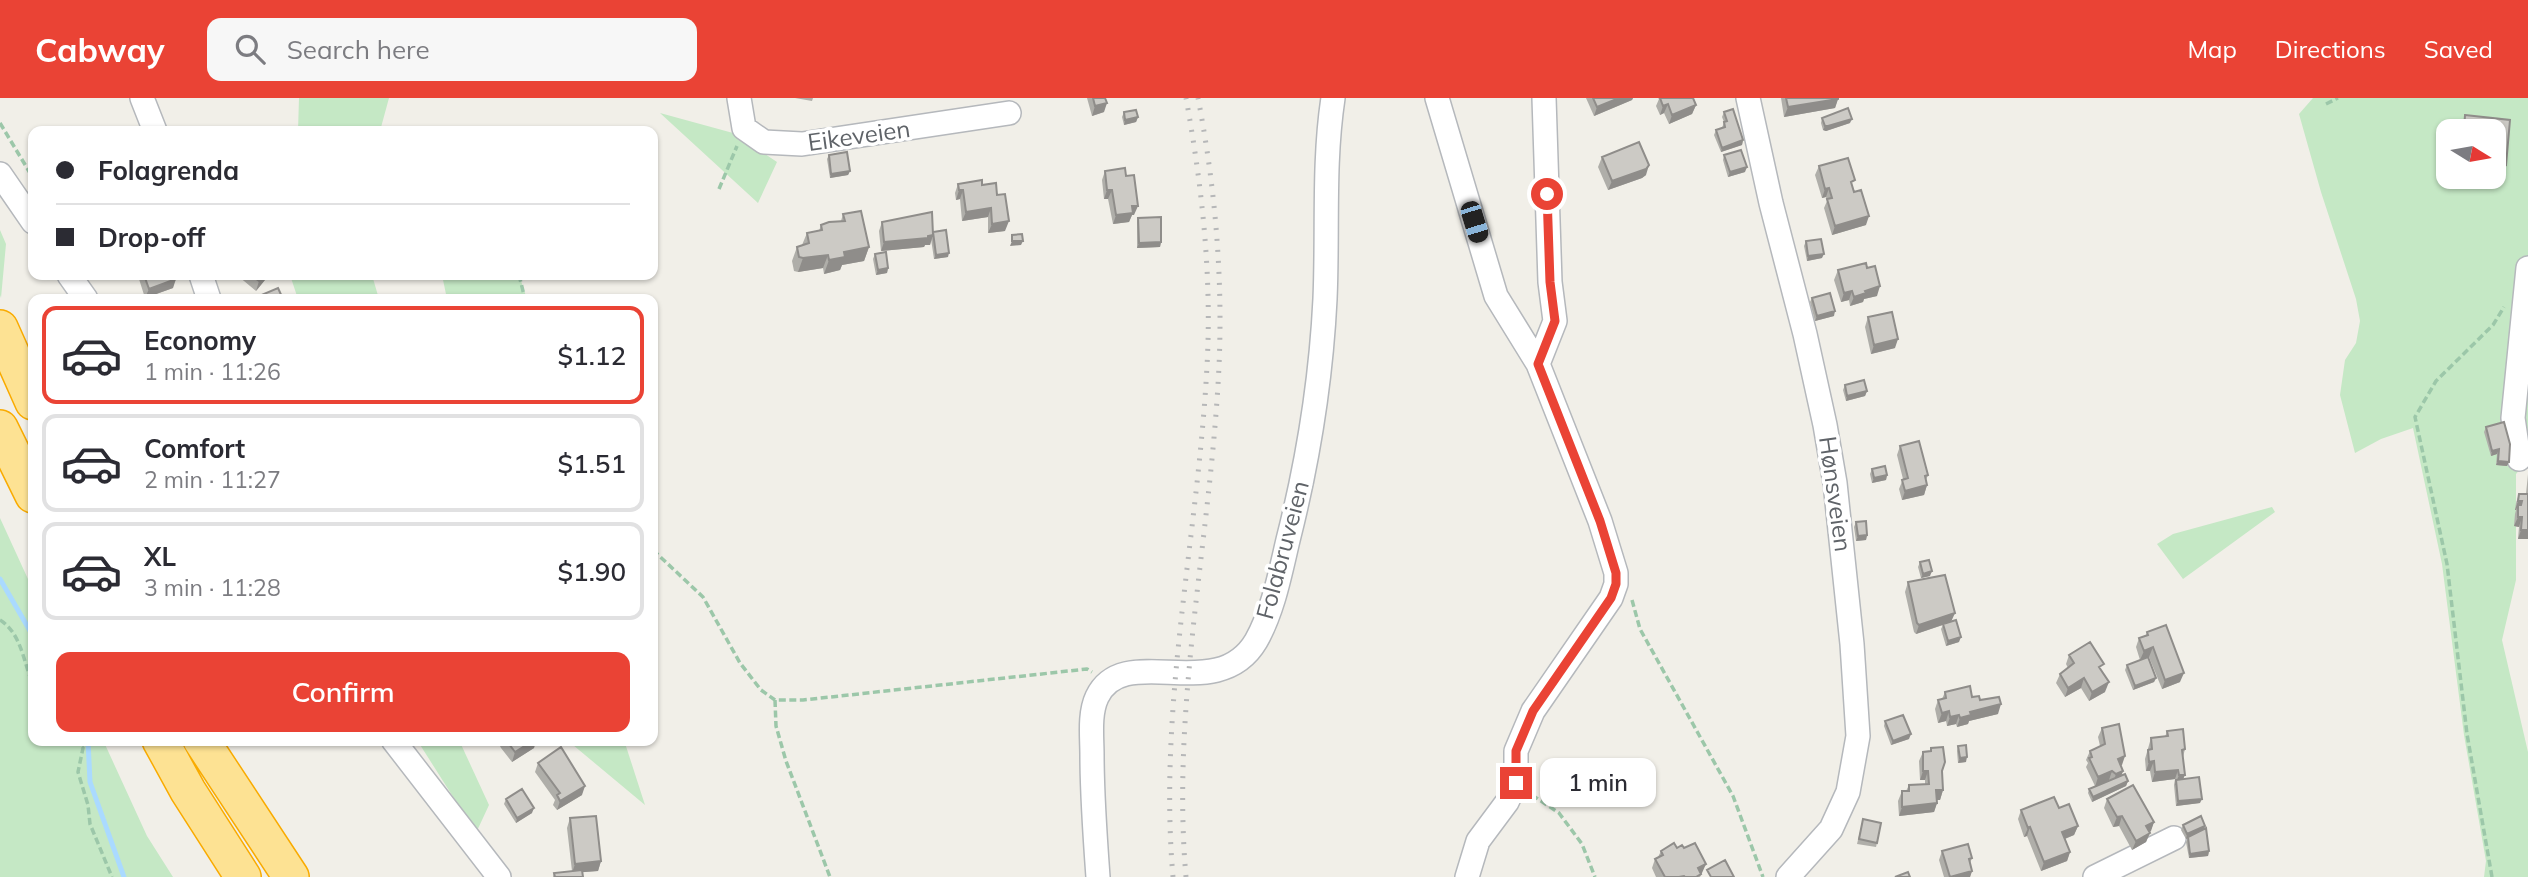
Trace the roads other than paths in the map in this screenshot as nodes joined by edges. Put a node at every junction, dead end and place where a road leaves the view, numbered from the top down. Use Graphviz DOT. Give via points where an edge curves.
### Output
graph roads {
  1 [pos="142,98"];
  2 [pos="738,98"];
  3 [pos="1332,98"];
  4 [pos="1437,98"];
  5 [pos="1544,98"];
  6 [pos="1748,98"];
  7 [pos="1009,114"];
  8 [pos="153,126"];
  9 [pos="0,174"];
  10 [pos="28,214"];
  11 [pos="2528,268"];
  12 [pos="0,328"];
  13 [pos="0,358"];
  14 [pos="1538,364"];
  15 [pos="28,391"];
  16 [pos="28,411"];
  17 [pos="0,428"];
  18 [pos="2519,459"];
  19 [pos="28,485"];
  20 [pos="163,746"];
  21 [pos="205,746"];
  22 [pos="398,746"];
  23 [pos="2174,838"];
  24 [pos="243,877"];
  25 [pos="291,877"];
  26 [pos="499,877"];
  27 [pos="1098,877"];
  28 [pos="1467,877"];
  29 [pos="1788,877"];
  30 [pos="2095,877"];
  1 -- 8 [label="street"];
  2 -- 7 [label="street, Eikeveien" via="744,128 764,142 802,144"];
  3 -- 27 [label="street, Folabruveien" via="1318,377 1306,466 1278,583 1254,644 1228,668 1201,674 1124,674 1097,697 1091,727"];
  4 -- 14 [label="street" via="1496,296"];
  5 -- 14 [label="street" via="1555,321"];
  6 -- 29 [label="street, Hønsveien" via="1825,425 1848,604 1858,736 1848,792 1831,829"];
  9 -- 10 [label="street"];
  11 -- 18 [label="street" via="2513,418"];
  12 -- 15 [label="highway"];
  13 -- 16 [label="highway"];
  14 -- 28 [label="street" via="1600,521 1616,584 1533,711 1516,751 1516,783 1478,841"];
  17 -- 19 [label="highway"];
  20 -- 24 [label="highway"];
  21 -- 25 [label="highway"];
  22 -- 26 [label="street"];
  23 -- 30 [label="street"];
}
